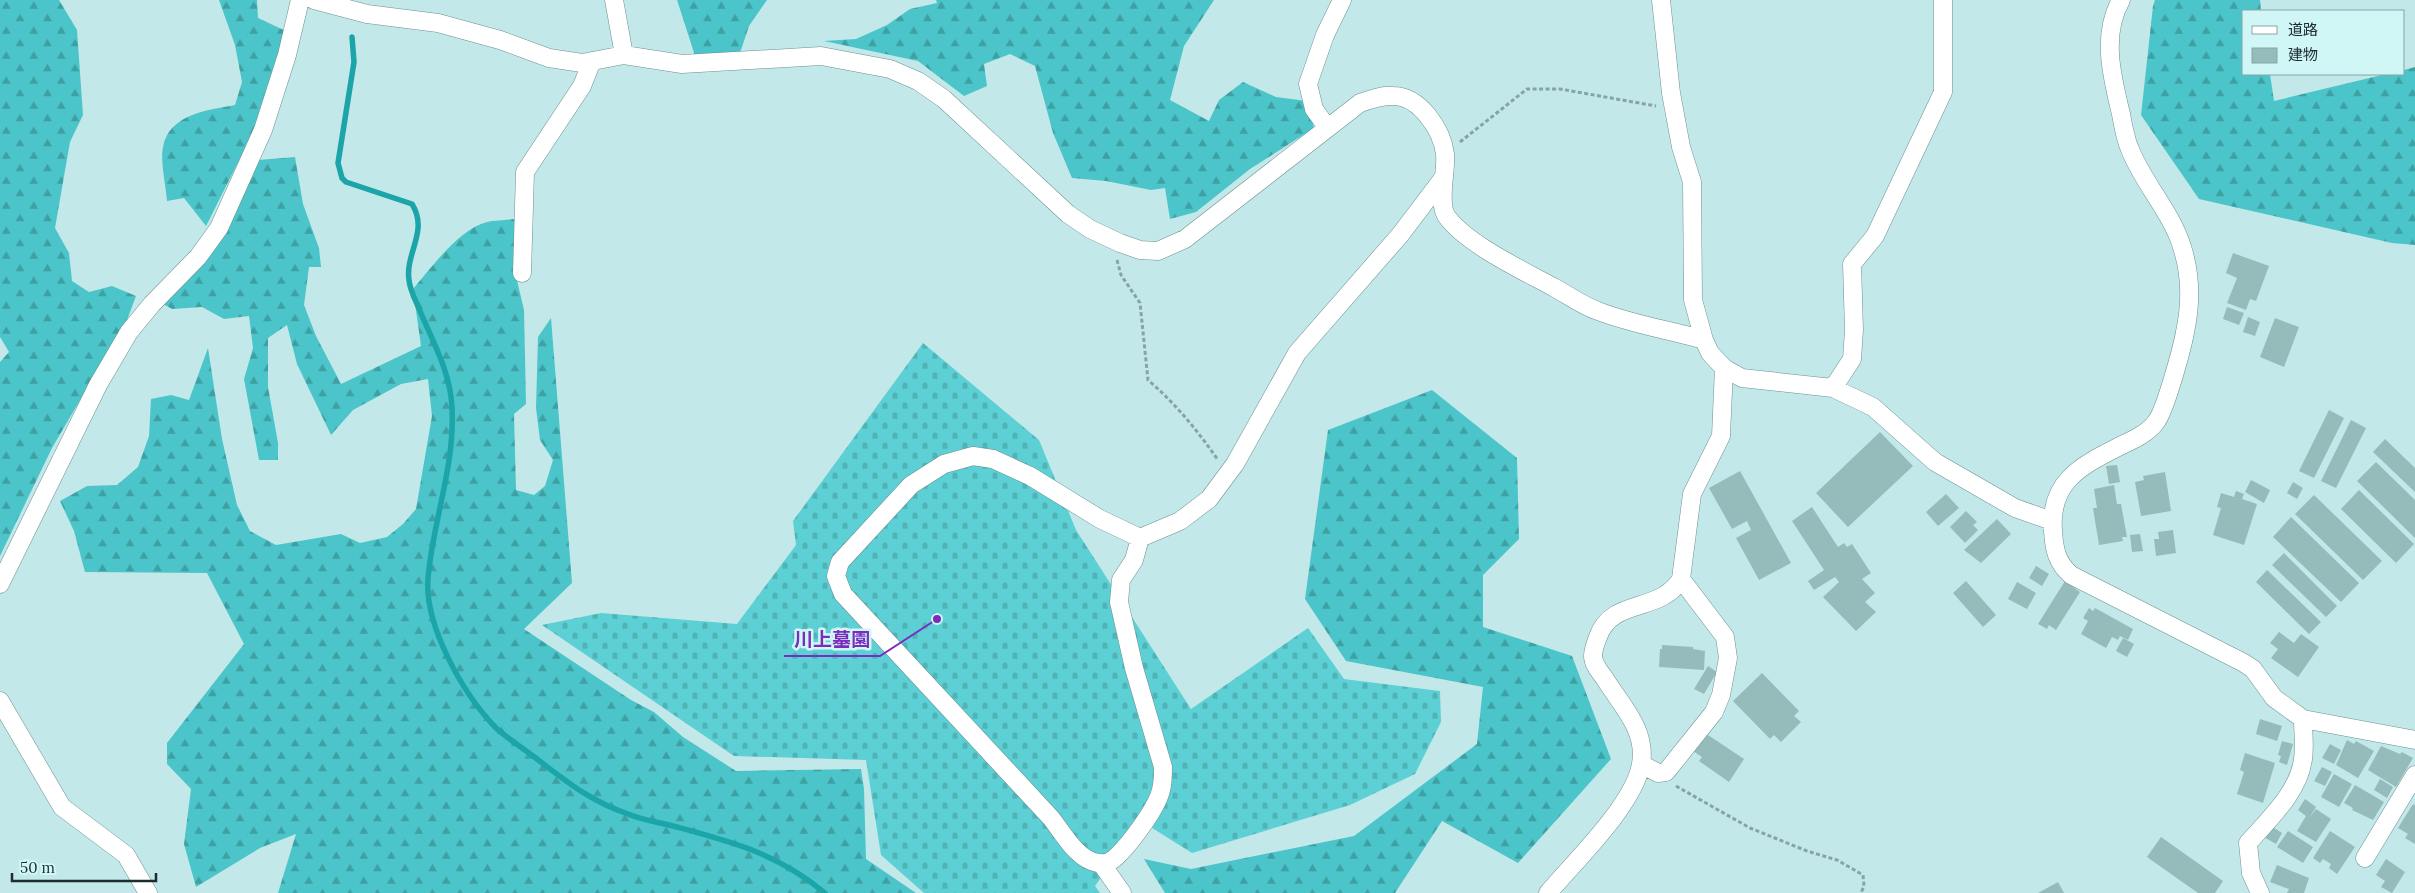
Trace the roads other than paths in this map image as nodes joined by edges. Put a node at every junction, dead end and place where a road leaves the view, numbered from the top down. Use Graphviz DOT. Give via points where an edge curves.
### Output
graph roads {
  1 [pos="300,0"];
  2 [pos="314,0"];
  3 [pos="614,0"];
  4 [pos="1342,0"];
  5 [pos="1661,0"];
  6 [pos="1942,0"];
  7 [pos="2121,0"];
  8 [pos="624,55"];
  9 [pos="592,61"];
  10 [pos="1327,127"];
  11 [pos="1444,177"];
  12 [pos="522,273"];
  13 [pos="1704,340"];
  14 [pos="1724,368"];
  15 [pos="1833,388"];
  16 [pos="2052,521"];
  17 [pos="1140,538"];
  18 [pos="1681,579"];
  19 [pos="0,584"];
  20 [pos="0,701"];
  21 [pos="2303,720"];
  22 [pos="2415,740"];
  23 [pos="1641,764"];
  24 [pos="2415,775"];
  25 [pos="2365,858"];
  26 [pos="1101,863"];
  27 [pos="148,893"];
  28 [pos="1122,893"];
  29 [pos="1548,893"];
  30 [pos="2260,893"];
  1 -- 19 [label="street" via="287,55 263,130 219,228 198,257 129,332 98,385"];
  2 -- 9 [label="street" via="367,14 438,22 549,58 582,63"];
  3 -- 8 [label="street"];
  4 -- 10 [label="street" via="1325,34 1308,84 1314,109"];
  5 -- 13 [label="street" via="1674,110 1692,182 1693,300"];
  6 -- 15 [label="street" via="1944,92 1874,236 1852,264 1852,359"];
  7 -- 16 [label="street" via="2109,38 2116,95 2129,147 2182,246 2189,276 2190,309 2157,422 2142,435 2083,464 2058,496"];
  8 -- 9 [label="street"];
  8 -- 10 [label="street" via="682,64 821,56 904,74 938,94 965,116 1068,214 1112,240 1140,250 1158,250 1185,238"];
  9 -- 12 [label="street" via="582,86 526,172"];
  10 -- 11 [label="street" via="1360,103 1395,95 1428,114 1445,154"];
  11 -- 13 [label="street" via="1446,217 1491,252 1597,311"];
  11 -- 17 [label="street" via="1400,235 1297,353 1228,474 1209,499 1190,514"];
  13 -- 14 [label="street" via="1710,353"];
  14 -- 15 [label="street" via="1742,378"];
  14 -- 18 [label="street" via="1721,436 1692,494"];
  15 -- 16 [label="street" via="1873,407 1935,462 2015,508"];
  16 -- 21 [label="street" via="2054,548 2061,566 2071,575 2244,663 2253,669 2274,698"];
  17 -- 26 [label="street" via="1134,560 1121,580 1119,602 1134,668 1164,767 1163,779 1156,803 1131,839 1115,858"];
  17 -- 26 [label="street" via="1100,519 1030,476 994,459 973,456 944,464 911,485 840,562 836,576 843,594 1051,818 1074,848 1086,859"];
  18 -- 23 [label="street" via="1674,590 1661,599 1617,613 1606,622 1593,657 1636,727"];
  18 -- 23 [label="street" via="1725,636 1728,658 1714,712 1666,772 1658,773"];
  20 -- 27 [label="street" via="62,806 126,855"];
  21 -- 22 [label="street"];
  21 -- 30 [label="street" via="2303,760 2297,779 2287,797 2248,843 2251,873"];
  23 -- 29 [label="street" via="1631,791 1614,816"];
  24 -- 25 [label="street"];
  26 -- 28 [label="street"];
}
